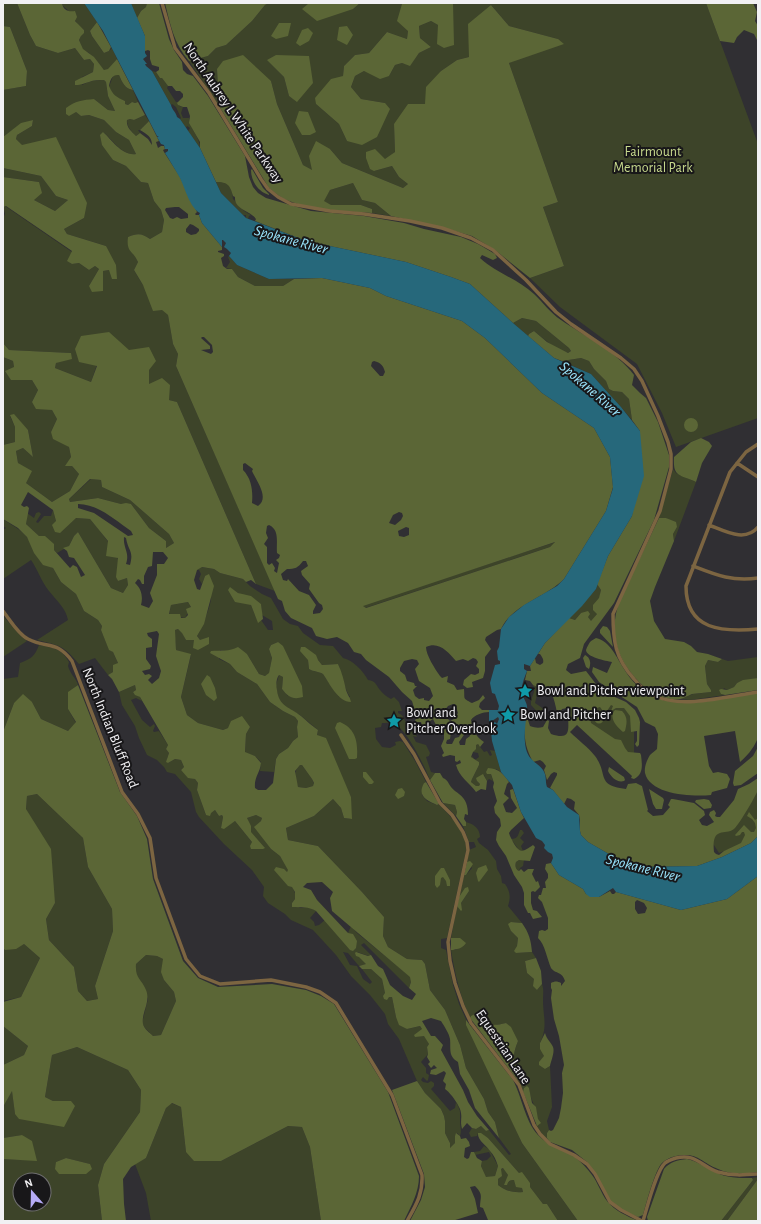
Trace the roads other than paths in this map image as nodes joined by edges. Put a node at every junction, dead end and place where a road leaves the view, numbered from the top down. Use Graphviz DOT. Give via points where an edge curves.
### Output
graph roads {
  1 [pos="162,3"];
  2 [pos="758,444"];
  3 [pos="737,463"];
  4 [pos="758,477"];
  5 [pos="709,525"];
  6 [pos="758,527"];
  7 [pos="693,566"];
  8 [pos="758,578"];
  9 [pos="3,611"];
  10 [pos="758,629"];
  11 [pos="758,692"];
  12 [pos="401,735"];
  13 [pos="758,1174"];
  14 [pos="407,1221"];
  15 [pos="643,1221"];
  1 -- 11 [label="street, North Aubrey L White Parkway" via="175,48 209,92 261,179 278,197 291,204 308,208 410,221 471,238 493,250 556,312 634,369 642,381 668,442 671,469 660,511 613,614 616,651 625,670 654,696 686,702"];
  2 -- 3 [label="street" via="746,452"];
  3 -- 4 [label="street"];
  3 -- 5 [label="street" via="725,484"];
  5 -- 6 [label="street" via="744,536"];
  5 -- 7 [label="street"];
  7 -- 8 [label="street" via="730,579"];
  7 -- 10 [label="street" via="686,586 686,596 689,608 697,619 709,626 724,629"];
  9 -- 14 [label="street, North Indian Bluff Road" via="28,639 60,648 72,661 122,792 138,814 150,838 156,878 186,959 200,976 220,984 271,980 306,987 320,992 336,1003 392,1094 422,1175 420,1197"];
  12 -- 15 [label="street, Equestrian Lane" via="440,803 452,815 467,842 468,850 448,942 455,983 468,1017 519,1086 540,1134 550,1144 587,1164 610,1202"];
  13 -- 15 [label="street" via="735,1176 717,1172 692,1158 673,1159 665,1163 659,1172"];
}
